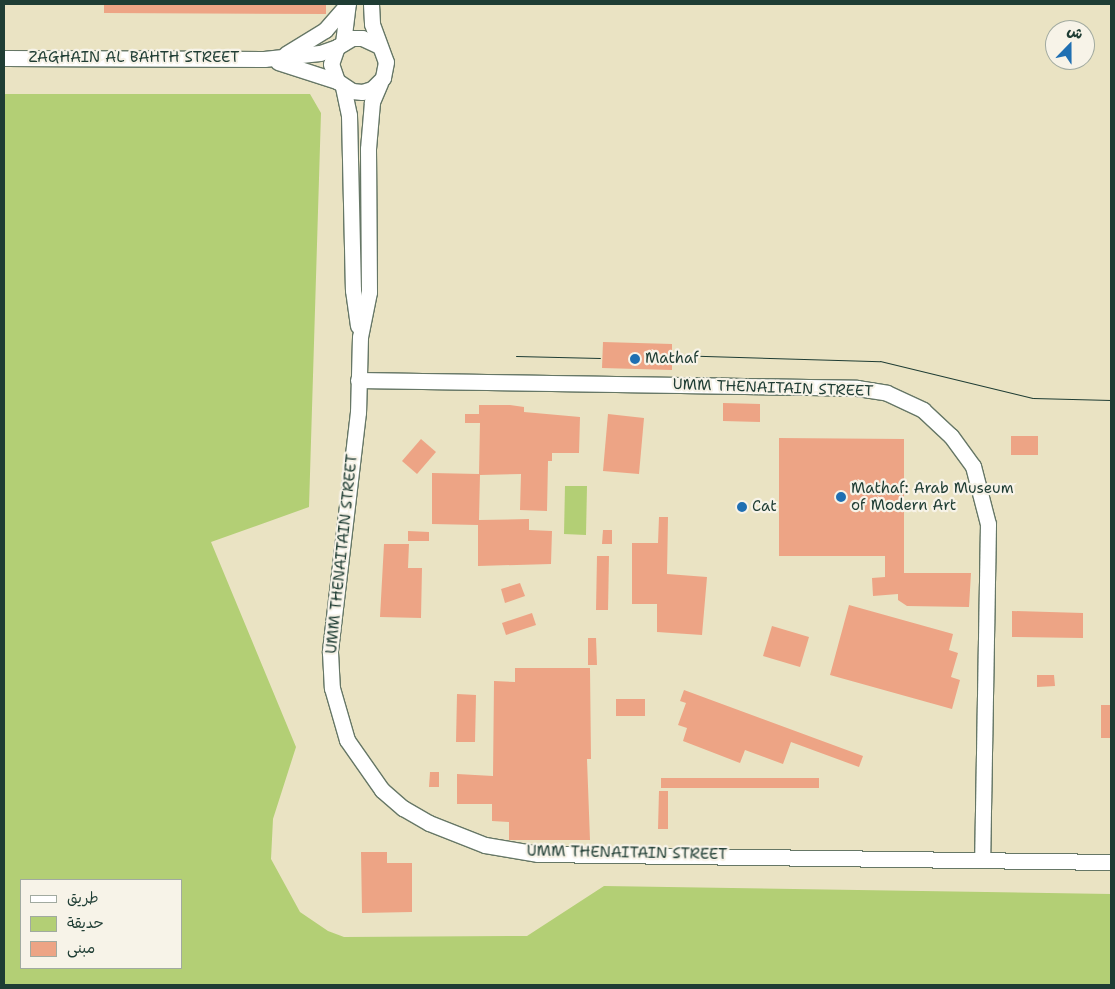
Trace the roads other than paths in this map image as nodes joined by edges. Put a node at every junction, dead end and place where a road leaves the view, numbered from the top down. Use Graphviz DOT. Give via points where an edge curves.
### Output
graph roads {
  1 [pos="348,4"];
  2 [pos="371,4"];
  3 [pos="340,45"];
  4 [pos="379,46"];
  5 [pos="4,58"];
  6 [pos="271,59"];
  7 [pos="380,83"];
  8 [pos="340,84"];
  9 [pos="368,206"];
  10 [pos="352,208"];
  11 [pos="352,242"];
  12 [pos="369,246"];
  13 [pos="353,265"];
  14 [pos="368,266"];
  15 [pos="360,337"];
  16 [pos="358,380"];
  17 [pos="982,859"];
  18 [pos="1111,862"];
  1 -- 3 [label="street"];
  1 -- 6 [label="street" via="325,30"];
  2 -- 4 [label="street" via="370,16"];
  3 -- 4 [label="street" via="362,38"];
  3 -- 6 [label="street, ZAGHAIN AL BAHTH STREET" via="320,53"];
  3 -- 8 [label="street" via="331,64"];
  4 -- 7 [label="street" via="386,62"];
  5 -- 6 [label="street, ZAGHAIN AL BAHTH STREET"];
  6 -- 8 [label="street, ZAGHAIN AL BAHTH STREET"];
  7 -- 8 [label="street" via="362,92"];
  7 -- 9 [label="street, UMM THENAITAIN STREET" via="370,115"];
  8 -- 10 [label="street, UMM THENAITAIN STREET" via="349,115"];
  9 -- 10 [label="street" via="360,210"];
  9 -- 12 [label="street, UMM THENAITAIN STREET"];
  10 -- 11 [label="street, UMM THENAITAIN STREET"];
  11 -- 12 [label="street" via="358,250"];
  11 -- 13 [label="street, UMM THENAITAIN STREET"];
  12 -- 14 [label="street, UMM THENAITAIN STREET"];
  13 -- 14 [label="street" via="362,262"];
  13 -- 15 [label="street, UMM THENAITAIN STREET"];
  14 -- 15 [label="street, UMM THENAITAIN STREET" via="368,292"];
  15 -- 16 [label="street, UMM THENAITAIN STREET"];
  16 -- 17 [label="street, UMM THENAITAIN STREET" via="857,388 887,394 923,410 951,436 973,466 988,524"];
  16 -- 17 [label="street, UMM THENAITAIN STREET" via="356,432 330,652 332,688 347,740 363,766 403,808 428,823 485,845 538,854"];
  17 -- 18 [label="street, UMM THENAITAIN STREET"];
}
